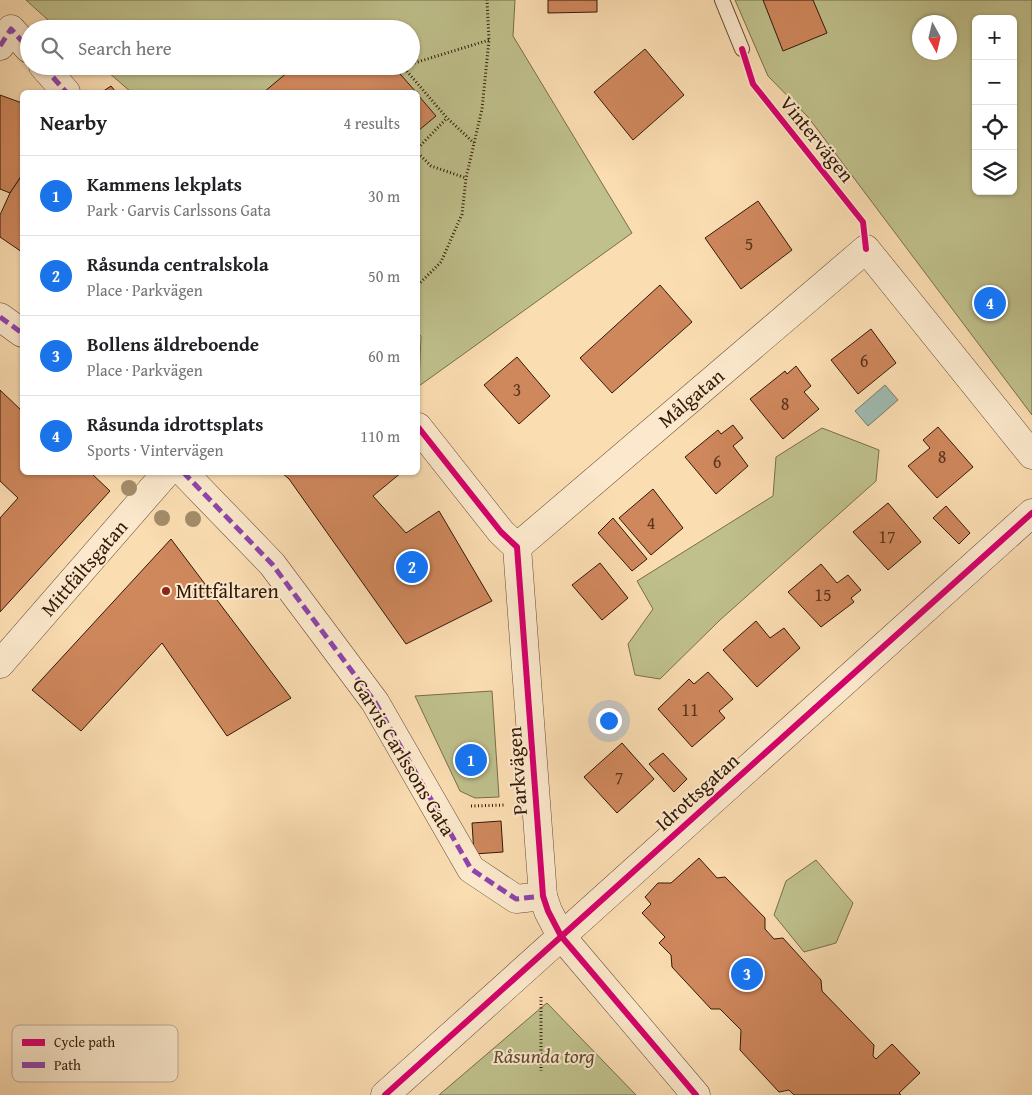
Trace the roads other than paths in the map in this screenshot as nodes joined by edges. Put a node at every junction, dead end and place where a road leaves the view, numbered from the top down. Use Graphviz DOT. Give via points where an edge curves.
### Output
graph roads {
  1 [pos="722,0"];
  2 [pos="5,37"];
  3 [pos="20,45"];
  4 [pos="742,49"];
  5 [pos="51,75"];
  6 [pos="64,90"];
  7 [pos="0,317"];
  8 [pos="20,332"];
  9 [pos="420,430"];
  10 [pos="1032,455"];
  11 [pos="164,475"];
  12 [pos="186,475"];
  13 [pos="1032,513"];
  14 [pos="517,547"];
  15 [pos="0,664"];
  16 [pos="543,896"];
  17 [pos="561,936"];
  18 [pos="385,1095"];
  19 [pos="696,1095"];
  1 -- 4 [label="lane"];
  2 -- 3 [label="street"];
  5 -- 6 [label="street"];
  7 -- 8 [label="street"];
  9 -- 14 [label="street" via="501,532"];
  10 -- 14 [label="street, Målgatan" via="866,249"];
  11 -- 15 [label="street, Mittfältsgatan"];
  12 -- 16 [label="street, Garvis Carlssons Gata" via="272,564 375,702 471,868 516,899"];
  13 -- 17 [label="street, Idrottsgatan"];
  14 -- 16 [label="street, Parkvägen"];
  16 -- 17 [label="street, Parkvägen"];
  17 -- 18 [label="street, Idrottsgatan"];
  17 -- 19 [label="street, Parkvägen"];
}
